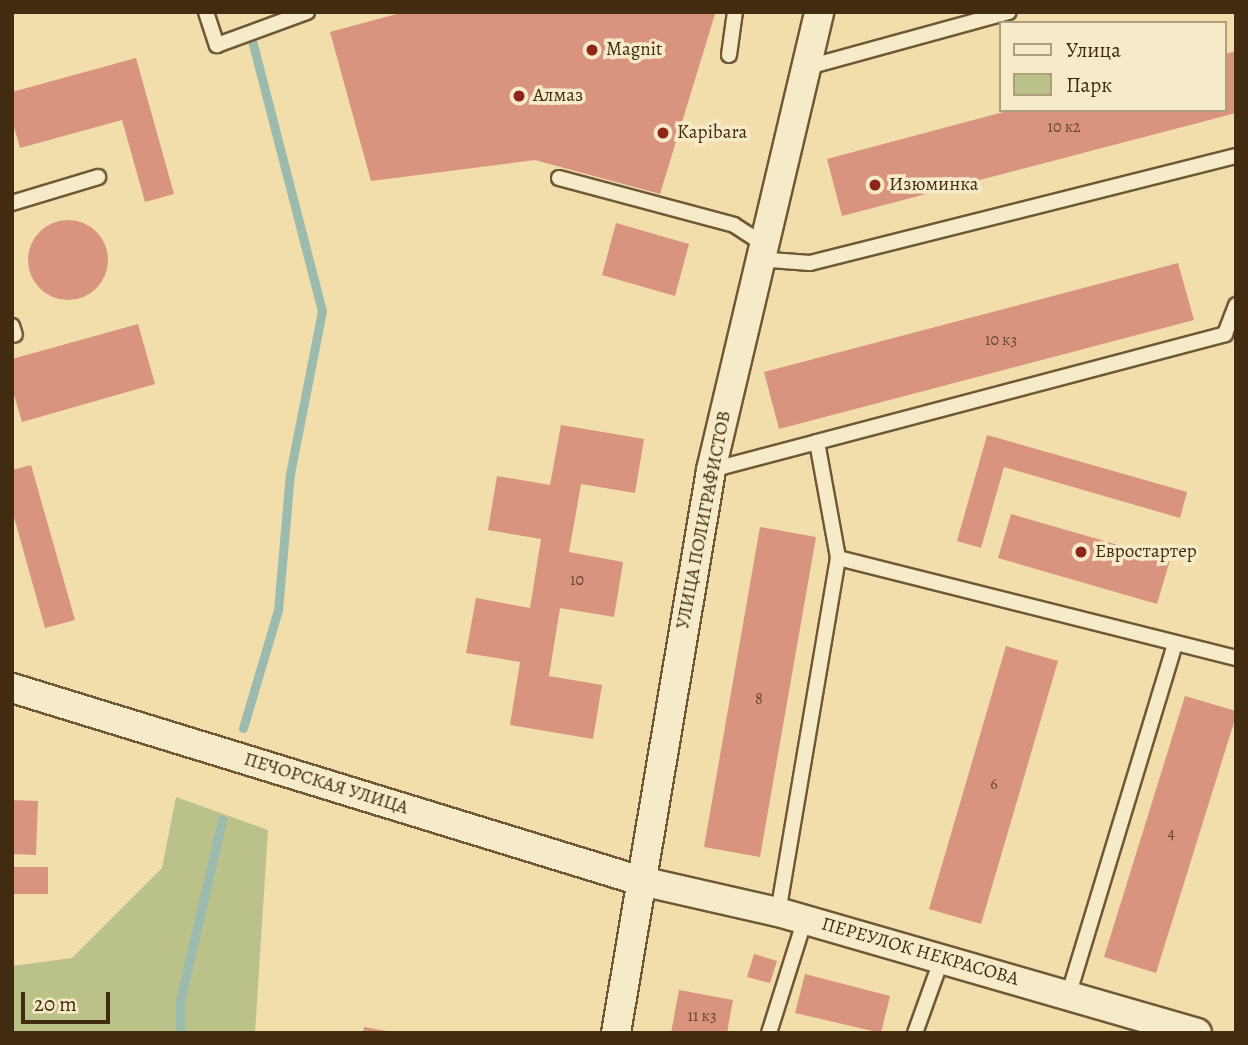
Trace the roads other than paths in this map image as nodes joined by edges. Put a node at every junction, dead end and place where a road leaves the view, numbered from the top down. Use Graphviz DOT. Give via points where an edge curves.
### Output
graph roads {
  1 [pos="205,12"];
  2 [pos="307,12"];
  3 [pos="735,12"];
  4 [pos="819,12"];
  5 [pos="1009,12"];
  6 [pos="729,55"];
  7 [pos="808,67"];
  8 [pos="1236,156"];
  9 [pos="98,177"];
  10 [pos="559,178"];
  11 [pos="12,203"];
  12 [pos="760,251"];
  13 [pos="1236,305"];
  14 [pos="817,442"];
  15 [pos="711,470"];
  16 [pos="838,558"];
  17 [pos="1175,644"];
  18 [pos="1236,658"];
  19 [pos="12,688"];
  20 [pos="640,881"];
  21 [pos="791,916"];
  22 [pos="942,958"];
  23 [pos="1069,993"];
  24 [pos="616,1033"];
  25 [pos="769,1033"];
  26 [pos="915,1033"];
  27 [pos="1197,1033"];
  1 -- 2 [label="lane" via="217,45"];
  3 -- 6 [label="lane"];
  4 -- 7 [label="street, УЛИЦА ПОЛИГРАФИСТОВ"];
  5 -- 7 [label="lane"];
  7 -- 12 [label="street, УЛИЦА ПОЛИГРАФИСТОВ"];
  8 -- 12 [label="lane" via="810,264"];
  9 -- 11 [label="lane"];
  10 -- 12 [label="lane" via="734,225"];
  12 -- 15 [label="street, УЛИЦА ПОЛИГРАФИСТОВ"];
  13 -- 14 [label="lane" via="1225,334"];
  14 -- 15 [label="lane"];
  14 -- 16 [label="lane"];
  15 -- 20 [label="street, УЛИЦА ПОЛИГРАФИСТОВ"];
  16 -- 17 [label="lane"];
  16 -- 21 [label="lane"];
  17 -- 18 [label="lane"];
  17 -- 23 [label="lane"];
  19 -- 20 [label="street, ПЕЧОРСКАЯ УЛИЦА"];
  20 -- 21 [label="street, ПЕРЕУЛОК НЕКРАСОВА"];
  20 -- 24 [label="street, УЛИЦА ПОЛИГРАФИСТОВ"];
  21 -- 22 [label="street, ПЕРЕУЛОК НЕКРАСОВА"];
  21 -- 25 [label="lane"];
  22 -- 23 [label="street, ПЕРЕУЛОК НЕКРАСОВА"];
  22 -- 26 [label="lane"];
  23 -- 27 [label="street, ПЕРЕУЛОК НЕКРАСОВА"];
}
